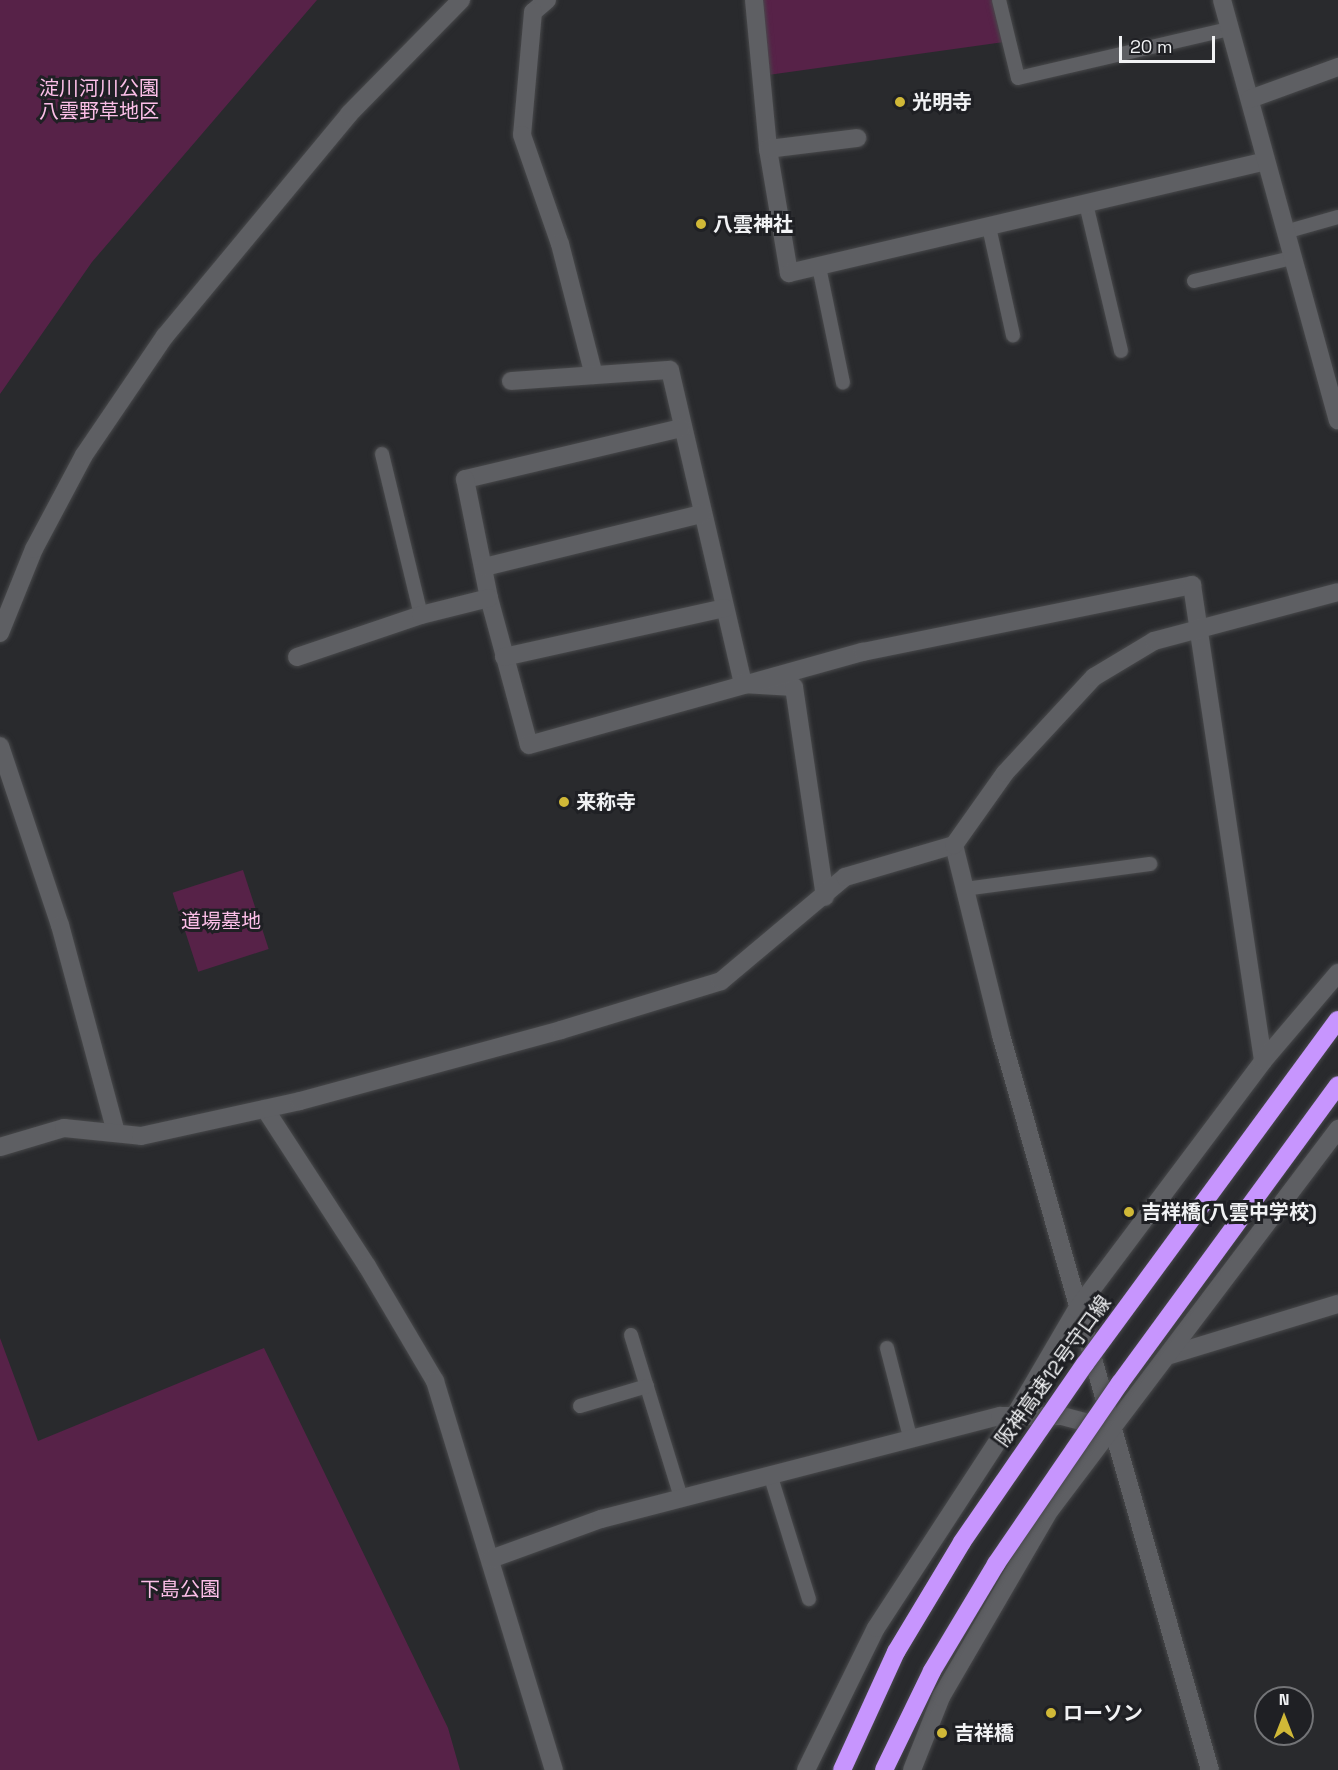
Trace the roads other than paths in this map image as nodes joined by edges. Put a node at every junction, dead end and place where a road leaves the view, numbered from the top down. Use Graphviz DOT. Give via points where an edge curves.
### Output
graph roads {
  1 [pos="461,0"];
  2 [pos="547,0"];
  3 [pos="754,0"];
  4 [pos="999,0"];
  5 [pos="1222,0"];
  6 [pos="1229,29"];
  7 [pos="1338,67"];
  8 [pos="1250,99"];
  9 [pos="857,138"];
  10 [pos="768,149"];
  11 [pos="1265,161"];
  12 [pos="1086,204"];
  13 [pos="1338,217"];
  14 [pos="989,227"];
  15 [pos="1285,232"];
  16 [pos="1292,258"];
  17 [pos="819,267"];
  18 [pos="1194,281"];
  19 [pos="1013,335"];
  20 [pos="1121,351"];
  21 [pos="594,375"];
  22 [pos="512,381"];
  23 [pos="843,383"];
  24 [pos="1338,420"];
  25 [pos="681,428"];
  26 [pos="382,454"];
  27 [pos="702,514"];
  28 [pos="484,567"];
  29 [pos="1338,592"];
  30 [pos="489,598"];
  31 [pos="725,608"];
  32 [pos="421,615"];
  33 [pos="1198,627"];
  34 [pos="0,633"];
  35 [pos="297,657"];
  36 [pos="504,657"];
  37 [pos="756,685"];
  38 [pos="0,746"];
  39 [pos="954,845"];
  40 [pos="1150,864"];
  41 [pos="965,889"];
  42 [pos="825,897"];
  43 [pos="1338,972"];
  44 [pos="1338,1020"];
  45 [pos="1263,1060"];
  46 [pos="1338,1085"];
  47 [pos="265,1109"];
  48 [pos="1338,1129"];
  49 [pos="116,1133"];
  50 [pos="0,1147"];
  51 [pos="1338,1304"];
  52 [pos="1077,1309"];
  53 [pos="631,1335"];
  54 [pos="887,1348"];
  55 [pos="1170,1355"];
  56 [pos="647,1386"];
  57 [pos="580,1406"];
  58 [pos="1015,1415"];
  59 [pos="1113,1430"];
  60 [pos="910,1437"];
  61 [pos="770,1474"];
  62 [pos="681,1498"];
  63 [pos="491,1559"];
  64 [pos="808,1599"];
  65 [pos="554,1770"];
  66 [pos="806,1770"];
  67 [pos="842,1770"];
  68 [pos="884,1770"];
  69 [pos="912,1770"];
  70 [pos="1210,1770"];
  1 -- 34 [label="street" via="349,114 165,336 84,455 34,549"];
  2 -- 21 [label="street" via="533,12 522,135 560,244"];
  3 -- 10 [label="street"];
  4 -- 6 [label="lane" via="1018,78"];
  5 -- 6 [label="street"];
  6 -- 8 [label="street"];
  7 -- 8 [label="street"];
  8 -- 11 [label="street"];
  9 -- 10 [label="street"];
  10 -- 17 [label="street" via="789,273"];
  11 -- 12 [label="street"];
  11 -- 15 [label="street"];
  12 -- 14 [label="street"];
  12 -- 20 [label="lane"];
  13 -- 15 [label="lane"];
  14 -- 17 [label="street"];
  14 -- 19 [label="lane"];
  15 -- 16 [label="street"];
  16 -- 18 [label="lane"];
  16 -- 24 [label="street"];
  17 -- 23 [label="lane"];
  21 -- 22 [label="street"];
  21 -- 25 [label="street" via="670,370"];
  25 -- 27 [label="street"];
  25 -- 28 [label="street" via="465,479"];
  26 -- 32 [label="lane"];
  27 -- 28 [label="street"];
  27 -- 31 [label="street"];
  28 -- 30 [label="street"];
  29 -- 33 [label="street"];
  30 -- 32 [label="street"];
  30 -- 36 [label="street"];
  31 -- 36 [label="street"];
  31 -- 37 [label="street" via="743,684"];
  32 -- 35 [label="street"];
  33 -- 37 [label="street" via="1192,585 863,652"];
  33 -- 39 [label="street" via="1154,641 1094,677 1005,773"];
  33 -- 45 [label="street"];
  36 -- 37 [label="street" via="529,745"];
  37 -- 42 [label="street" via="794,687"];
  38 -- 49 [label="street" via="60,925"];
  39 -- 41 [label="street"];
  39 -- 42 [label="street" via="845,877"];
  40 -- 41 [label="lane"];
  41 -- 52 [label="street" via="1001,1035 1078,1296"];
  42 -- 47 [label="street" via="721,981 561,1030"];
  43 -- 45 [label="street"];
  44 -- 67 [label="highway, 阪神高速12号守口線, bridge" via="1085,1364 962,1542 896,1653"];
  45 -- 52 [label="street"];
  46 -- 68 [label="highway, bridge" via="1119,1383 996,1564 932,1671"];
  47 -- 49 [label="street" via="141,1136"];
  47 -- 63 [label="street" via="367,1266 435,1381"];
  48 -- 55 [label="street"];
  49 -- 50 [label="street" via="64,1128"];
  51 -- 55 [label="street"];
  52 -- 58 [label="street"];
  52 -- 59 [label="street" via="1092,1344"];
  53 -- 56 [label="lane"];
  54 -- 60 [label="lane"];
  55 -- 59 [label="street"];
  56 -- 57 [label="lane"];
  56 -- 62 [label="lane"];
  58 -- 59 [label="street" via="1062,1416"];
  58 -- 60 [label="street"];
  58 -- 66 [label="street" via="876,1628"];
  59 -- 69 [label="street" via="1050,1510 1002,1586 941,1697"];
  59 -- 70 [label="street"];
  60 -- 61 [label="street"];
  61 -- 62 [label="street"];
  61 -- 64 [label="lane"];
  62 -- 63 [label="street" via="601,1520"];
  63 -- 65 [label="street"];
}
